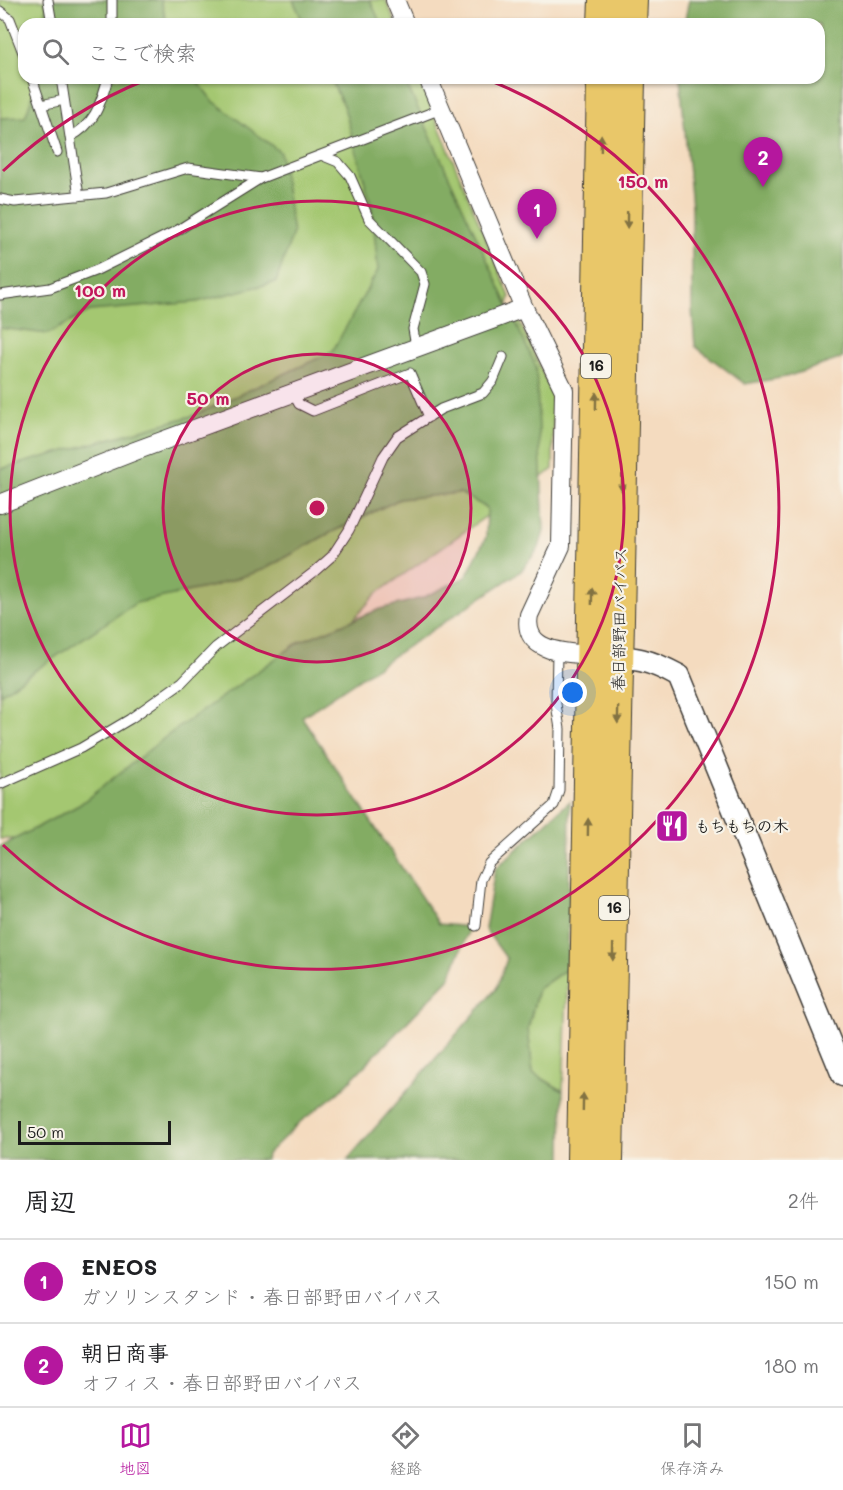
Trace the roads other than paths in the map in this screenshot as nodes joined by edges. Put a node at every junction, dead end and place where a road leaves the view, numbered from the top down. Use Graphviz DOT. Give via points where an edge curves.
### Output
graph roads {
  1 [pos="48,0"];
  2 [pos="112,0"];
  3 [pos="395,0"];
  4 [pos="604,0"];
  5 [pos="632,0"];
  6 [pos="0,11"];
  7 [pos="51,18"];
  8 [pos="112,18"];
  9 [pos="402,18"];
  10 [pos="603,18"];
  11 [pos="631,18"];
  12 [pos="18,40"];
  13 [pos="34,84"];
  14 [pos="62,84"];
  15 [pos="106,84"];
  16 [pos="431,84"];
  17 [pos="602,84"];
  18 [pos="630,84"];
  19 [pos="64,100"];
  20 [pos="41,105"];
  21 [pos="441,109"];
  22 [pos="70,137"];
  23 [pos="57,152"];
  24 [pos="321,155"];
  25 [pos="261,178"];
  26 [pos="79,196"];
  27 [pos="0,199"];
  28 [pos="0,295"];
  29 [pos="524,308"];
  30 [pos="416,347"];
  31 [pos="503,357"];
  32 [pos="293,393"];
  33 [pos="429,417"];
  34 [pos="0,504"];
  35 [pos="557,652"];
  36 [pos="605,656"];
  37 [pos="0,784"];
  38 [pos="477,926"];
  39 [pos="843,1075"];
  40 [pos="582,1160"];
  41 [pos="608,1160"];
  1 -- 7 [label="lane"];
  2 -- 8 [label="lane"];
  3 -- 9 [label="street"];
  4 -- 10 [label="highway"];
  5 -- 11 [label="highway"];
  6 -- 12 [label="lane" via="10,19"];
  13 -- 20 [label="lane"];
  14 -- 19 [label="lane"];
  15 -- 22 [label="lane" via="90,123"];
  16 -- 21 [label="street"];
  36 -- 17 [label="highway, 春日部野田バイパス / 16, one-way"];
  18 -- 36 [label="highway, 春日部野田バイパス / 16, one-way"];
  19 -- 20 [label="lane"];
  19 -- 22 [label="lane"];
  20 -- 23 [label="lane"];
  21 -- 24 [label="lane"];
  21 -- 29 [label="street"];
  22 -- 26 [label="lane"];
  24 -- 25 [label="lane"];
  24 -- 30 [label="lane" via="338,162 350,176 369,219 422,272 425,284 413,329"];
  25 -- 26 [label="lane" via="188,168 106,193"];
  25 -- 28 [label="lane" via="178,230 97,270 50,288"];
  26 -- 27 [label="lane" via="15,202"];
  29 -- 30 [label="street"];
  29 -- 35 [label="street" via="564,390 561,546 527,626 531,637"];
  30 -- 32 [label="street"];
  31 -- 33 [label="lane" via="483,393"];
  32 -- 33 [label="lane" via="299,404 313,411 410,373"];
  32 -- 34 [label="street"];
  33 -- 37 [label="lane" via="397,437 383,457 349,530 332,556 314,572 216,646 182,682 130,719 81,748"];
  35 -- 36 [label="street"];
  35 -- 38 [label="lane" via="559,790 554,805 489,863 481,880"];
  36 -- 39 [label="street" via="637,658 679,676"];
  40 -- 36 [label="highway, 春日部野田バイパス / 16, one-way"];
  36 -- 41 [label="highway, 春日部野田バイパス / 16, one-way"];
}
